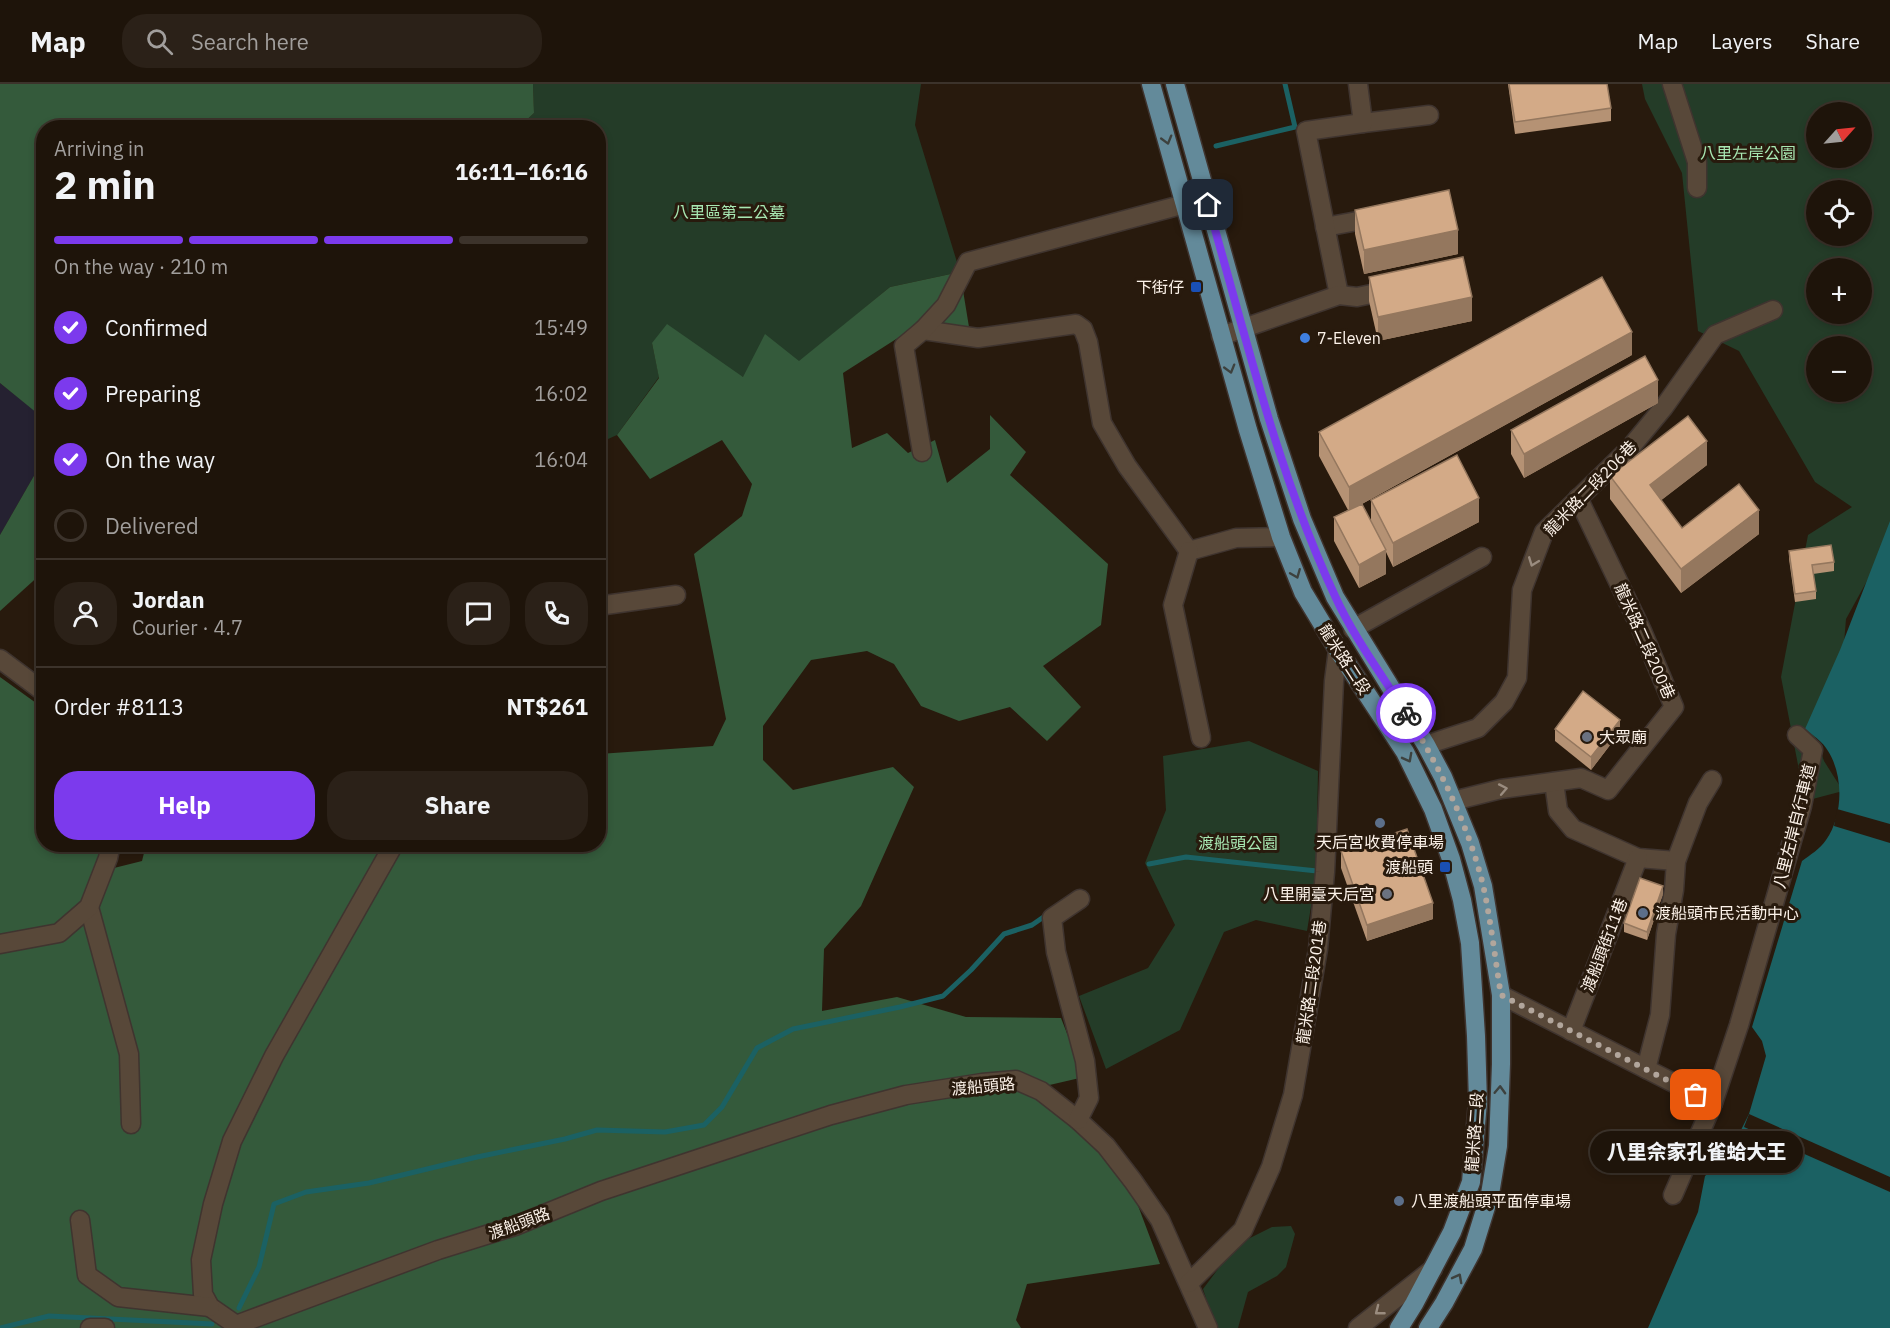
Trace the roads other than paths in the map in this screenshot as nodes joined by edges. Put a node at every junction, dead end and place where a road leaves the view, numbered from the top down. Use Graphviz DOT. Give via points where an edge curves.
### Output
graph roads {
  1 [pos="1151,84"];
  2 [pos="1175,84"];
  3 [pos="1358,84"];
  4 [pos="1672,84"];
  5 [pos="1429,115"];
  6 [pos="1363,123"];
  7 [pos="1697,188"];
  8 [pos="1185,204"];
  9 [pos="1394,214"];
  10 [pos="1325,227"];
  11 [pos="1413,285"];
  12 [pos="1340,295"];
  13 [pos="1773,310"];
  14 [pos="1244,329"];
  15 [pos="923,330"];
  16 [pos="1221,336"];
  17 [pos="922,452"];
  18 [pos="1578,498"];
  19 [pos="1281,537"];
  20 [pos="1189,551"];
  21 [pos="1482,557"];
  22 [pos="676,595"];
  23 [pos="606,605"];
  24 [pos="1353,629"];
  25 [pos="1338,650"];
  26 [pos="0,659"];
  27 [pos="36,686"];
  28 [pos="1797,735"];
  29 [pos="1201,738"];
  30 [pos="1426,745"];
  31 [pos="1712,780"];
  32 [pos="1554,782"];
  33 [pos="1453,801"];
  34 [pos="109,852"];
  35 [pos="389,852"];
  36 [pos="1638,858"];
  37 [pos="1676,861"];
  38 [pos="1080,899"];
  39 [pos="88,907"];
  40 [pos="0,944"];
  41 [pos="1501,995"];
  42 [pos="1571,1031"];
  43 [pos="1646,1069"];
  44 [pos="1713,1103"];
  45 [pos="1078,1120"];
  46 [pos="131,1124"];
  47 [pos="1673,1195"];
  48 [pos="80,1220"];
  49 [pos="1433,1269"];
  50 [pos="1189,1283"];
  51 [pos="210,1306"];
  52 [pos="235,1326"];
  53 [pos="90,1328"];
  54 [pos="105,1328"];
  55 [pos="1208,1328"];
  56 [pos="1358,1328"];
  57 [pos="1399,1328"];
  58 [pos="1428,1328"];
  1 -- 8 [label="main road, 龍米路二段, one-way"];
  2 -- 14 [label="main road, 龍米路二段"];
  3 -- 6 [label="street"];
  4 -- 7 [label="street" via="1696,162"];
  5 -- 6 [label="street"];
  6 -- 10 [label="street" via="1306,131"];
  8 -- 15 [label="street" via="968,262 946,305"];
  8 -- 16 [label="main road, 龍米路二段"];
  9 -- 10 [label="street"];
  10 -- 12 [label="street"];
  11 -- 12 [label="street" via="1357,297"];
  12 -- 14 [label="street"];
  13 -- 18 [label="street, 龍米路二段206巷" via="1714,335 1630,448"];
  14 -- 16 [label="street"];
  14 -- 24 [label="main road, 龍米路二段" via="1302,519"];
  15 -- 17 [label="street" via="904,346"];
  15 -- 20 [label="street" via="978,338 1076,324 1083,329 1102,423 1127,466"];
  16 -- 19 [label="main road, 龍米路二段, one-way"];
  18 -- 30 [label="street, 龍米路二段206巷, one-way" via="1544,532 1522,590 1517,678 1504,702 1478,728"];
  18 -- 32 [label="street, 龍米路二段200巷" via="1674,707 1608,790 1581,778"];
  19 -- 20 [label="street" via="1236,538"];
  19 -- 25 [label="main road, 龍米路二段, one-way" via="1303,592"];
  20 -- 29 [label="street" via="1173,605"];
  21 -- 24 [label="street"];
  22 -- 23 [label="street"];
  24 -- 25 [label="main road"];
  24 -- 30 [label="main road, 龍米路二段"];
  25 -- 49 [label="main road, 龍米路二段, one-way" via="1406,752 1433,809 1451,859 1470,943 1478,1102 1471,1182"];
  25 -- 50 [label="street, 龍米路二段201巷" via="1318,949 1293,1095 1271,1167 1242,1230"];
  26 -- 27 [label="street"];
  28 -- 44 [label="street, 八里左岸自行車道" via="1814,750 1802,806"];
  30 -- 33 [label="main road, 龍米路二段"];
  31 -- 37 [label="street" via="1698,803"];
  33 -- 32 [label="street, 龍米路二段200巷, one-way"];
  32 -- 36 [label="street" via="1558,811 1573,829"];
  33 -- 41 [label="main road, 龍米路二段" via="1483,886"];
  34 -- 39 [label="street"];
  35 -- 51 [label="street" via="274,1056 232,1141 201,1260 203,1294"];
  36 -- 37 [label="street"];
  36 -- 42 [label="street, 渡船頭街11巷"];
  37 -- 43 [label="street" via="1660,1015"];
  38 -- 45 [label="street" via="1052,918 1056,952 1085,1061 1089,1098"];
  39 -- 40 [label="street" via="59,933"];
  39 -- 46 [label="street" via="129,1054"];
  41 -- 42 [label="street"];
  58 -- 41 [label="main road, 龍米路二段, one-way" via="1473,1249 1490,1194 1498,1146"];
  42 -- 43 [label="street"];
  43 -- 44 [label="street"];
  44 -- 47 [label="street, 八里左岸自行車道"];
  45 -- 50 [label="street, 渡船頭路" via="1106,1146 1160,1220"];
  45 -- 52 [label="street, 渡船頭路" via="1041,1090 1017,1080 906,1095 831,1115 601,1191 515,1226 438,1250"];
  48 -- 51 [label="street" via="87,1275 118,1297"];
  49 -- 56 [label="street, one-way"];
  49 -- 57 [label="main road, 龍米路二段"];
  50 -- 55 [label="street, 渡船頭路"];
  51 -- 52 [label="street, 渡船頭路"];
  53 -- 54 [label="street"];
}
